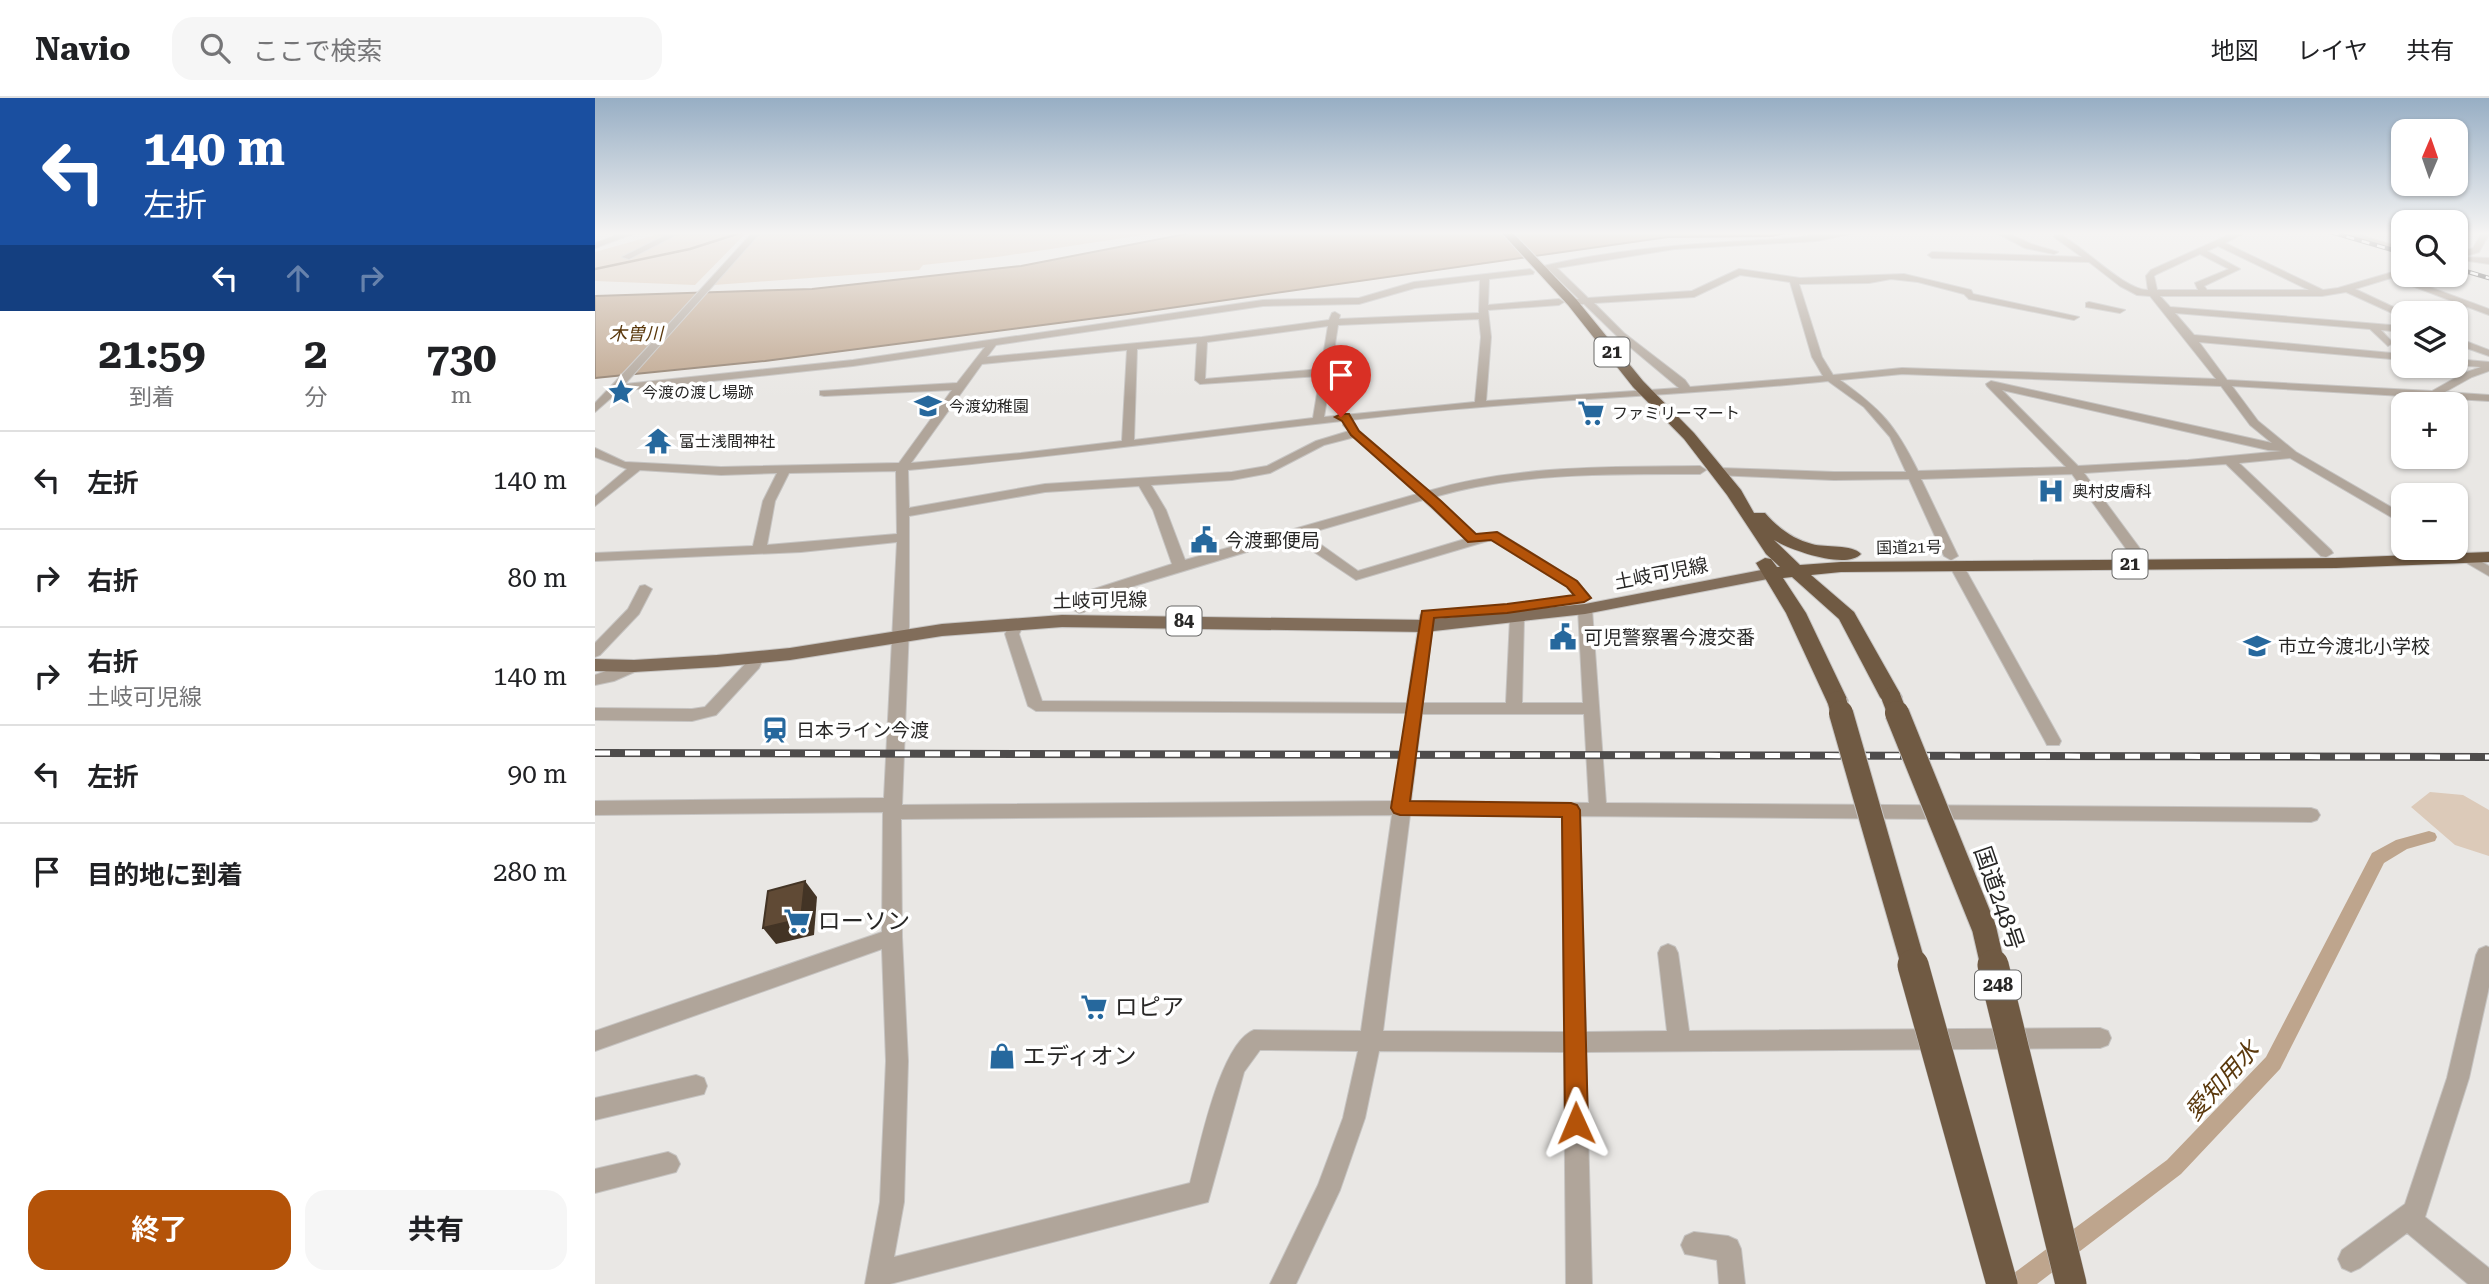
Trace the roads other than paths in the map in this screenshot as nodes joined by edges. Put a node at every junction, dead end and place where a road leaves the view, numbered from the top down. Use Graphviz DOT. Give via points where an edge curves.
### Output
graph roads {
  1 [pos="707,287"];
  2 [pos="1406,287"];
  3 [pos="1485,287"];
  4 [pos="1558,287"];
  5 [pos="1558,287"];
  6 [pos="1708,287"];
  7 [pos="1796,287"];
  8 [pos="1947,287"];
  9 [pos="2128,287"];
  10 [pos="2152,287"];
  11 [pos="2200,287"];
  12 [pos="2310,287"];
  13 [pos="2352,287"];
  14 [pos="2424,287"];
  15 [pos="2347,289"];
  16 [pos="2153,293"];
  17 [pos="2205,293"];
  18 [pos="2322,293"];
  19 [pos="1572,301"];
  20 [pos="1334,302"];
  21 [pos="2089,305"];
  22 [pos="2391,309"];
  23 [pos="2120,310"];
  24 [pos="2167,310"];
  25 [pos="1484,312"];
  26 [pos="2489,312"];
  27 [pos="2074,317"];
  28 [pos="1336,322"];
  29 [pos="2373,327"];
  30 [pos="2391,329"];
  31 [pos="2192,338"];
  32 [pos="1202,340"];
  33 [pos="2388,343"];
  34 [pos="991,345"];
  35 [pos="2468,345"];
  36 [pos="1132,346"];
  37 [pos="2489,353"];
  38 [pos="2391,356"];
  39 [pos="979,361"];
  40 [pos="841,364"];
  41 [pos="2468,364"];
  42 [pos="2489,366"];
  43 [pos="1972,371"];
  44 [pos="1328,372"];
  45 [pos="1830,378"];
  46 [pos="2223,382"];
  47 [pos="1992,384"];
  48 [pos="616,385"];
  49 [pos="962,386"];
  50 [pos="1687,391"];
  51 [pos="2438,392"];
  52 [pos="1641,393"];
  53 [pos="2391,393"];
  54 [pos="2468,397"];
  55 [pos="2489,398"];
  56 [pos="1480,403"];
  57 [pos="595,409"];
  58 [pos="1345,417"];
  59 [pos="1318,420"];
  60 [pos="1355,433"];
  61 [pos="1128,444"];
  62 [pos="2287,450"];
  63 [pos="595,452"];
  64 [pos="2229,460"];
  65 [pos="595,465"];
  66 [pos="631,466"];
  67 [pos="902,467"];
  68 [pos="1700,470"];
  69 [pos="784,471"];
  70 [pos="2076,471"];
  71 [pos="1719,472"];
  72 [pos="1914,476"];
  73 [pos="1142,481"];
  74 [pos="1735,494"];
  75 [pos="1427,495"];
  76 [pos="595,502"];
  77 [pos="904,513"];
  78 [pos="2391,513"];
  79 [pos="1297,534"];
  80 [pos="904,537"];
  81 [pos="1473,539"];
  82 [pos="2489,547"];
  83 [pos="2468,549"];
  84 [pos="759,550"];
  85 [pos="2391,552"];
  86 [pos="2468,553"];
  87 [pos="2137,554"];
  88 [pos="2326,554"];
  89 [pos="595,557"];
  90 [pos="1905,557"];
  91 [pos="2391,557"];
  92 [pos="2489,557"];
  93 [pos="2468,559"];
  94 [pos="1954,560"];
  95 [pos="1180,566"];
  96 [pos="1922,566"];
  97 [pos="1778,567"];
  98 [pos="2489,572"];
  99 [pos="645,589"];
  100 [pos="1819,592"];
  101 [pos="1585,603"];
  102 [pos="1079,609"];
  103 [pos="1517,618"];
  104 [pos="1426,620"];
  105 [pos="1017,624"];
  106 [pos="901,631"];
  107 [pos="595,653"];
  108 [pos="756,657"];
  109 [pos="595,665"];
  110 [pos="634,666"];
  111 [pos="595,680"];
  112 [pos="1414,709"];
  113 [pos="1514,709"];
  114 [pos="1592,709"];
  115 [pos="595,714"];
  116 [pos="2053,741"];
  117 [pos="595,808"];
  118 [pos="892,808"];
  119 [pos="1400,808"];
  120 [pos="1571,810"];
  121 [pos="1598,811"];
  122 [pos="2311,815"];
  123 [pos="892,937"];
  124 [pos="1668,953"];
  125 [pos="2486,955"];
  126 [pos="2100,1038"];
  127 [pos="1371,1039"];
  128 [pos="595,1041"];
  129 [pos="1679,1041"];
  130 [pos="1575,1042"];
  131 [pos="696,1086"];
  132 [pos="595,1109"];
  133 [pos="668,1164"];
  134 [pos="595,1181"];
  135 [pos="2407,1218"];
  136 [pos="1694,1245"];
  137 [pos="2351,1259"];
  138 [pos="877,1279"];
  139 [pos="1283,1284"];
  140 [pos="1579,1284"];
  141 [pos="1733,1284"];
  142 [pos="2002,1284"];
  143 [pos="2071,1284"];
  144 [pos="2487,1284"];
  1 -- 48 [label="street"];
  2 -- 20 [label="street" via="1359,301"];
  3 -- 25 [label="street"];
  4 -- 19 [label="highway, 21"];
  5 -- 19 [label="street"];
  6 -- 19 [label="street" via="1694,294"];
  7 -- 45 [label="street" via="1817,357"];
  8 -- 27 [label="street" via="1978,299"];
  9 -- 16 [label="street"];
  10 -- 16 [label="street"];
  11 -- 17 [label="street"];
  12 -- 18 [label="street"];
  13 -- 15 [label="street"];
  14 -- 26 [label="street"];
  15 -- 18 [label="street"];
  15 -- 22 [label="street"];
  16 -- 17 [label="street"];
  16 -- 24 [label="street"];
  17 -- 18 [label="street"];
  19 -- 25 [label="street"];
  19 -- 50 [label="street"];
  19 -- 52 [label="highway, 21" via="1596,350"];
  20 -- 28 [label="street"];
  20 -- 34 [label="street" via="1263,303"];
  21 -- 23 [label="street"];
  24 -- 29 [label="street"];
  24 -- 31 [label="street"];
  25 -- 28 [label="street"];
  25 -- 56 [label="street"];
  28 -- 32 [label="street"];
  28 -- 44 [label="street"];
  29 -- 30 [label="street"];
  29 -- 33 [label="street"];
  31 -- 38 [label="street"];
  31 -- 46 [label="street"];
  32 -- 36 [label="street"];
  32 -- 44 [label="street" via="1200,380 1204,382"];
  34 -- 39 [label="street"];
  34 -- 40 [label="street"];
  35 -- 37 [label="street"];
  36 -- 39 [label="street"];
  36 -- 61 [label="street"];
  39 -- 49 [label="street"];
  40 -- 48 [label="street"];
  40 -- 49 [label="street" via="824,393"];
  41 -- 42 [label="street"];
  42 -- 51 [label="street"];
  43 -- 45 [label="street"];
  43 -- 46 [label="street"];
  43 -- 47 [label="street"];
  44 -- 59 [label="street"];
  45 -- 50 [label="street"];
  45 -- 72 [label="street" via="1868,405 1895,436"];
  46 -- 53 [label="street"];
  46 -- 62 [label="street" via="2254,423"];
  47 -- 62 [label="street"];
  47 -- 70 [label="street"];
  48 -- 57 [label="street"];
  49 -- 67 [label="street"];
  50 -- 52 [label="street"];
  52 -- 56 [label="street"];
  52 -- 68 [label="highway, 21"];
  52 -- 71 [label="highway, 21"];
  54 -- 55 [label="street"];
  56 -- 58 [label="street"];
  58 -- 59 [label="street"];
  58 -- 60 [label="street"];
  59 -- 61 [label="street"];
  60 -- 73 [label="street" via="1320,443 1270,469"];
  60 -- 75 [label="street"];
  61 -- 67 [label="street"];
  62 -- 64 [label="street"];
  62 -- 78 [label="street"];
  63 -- 66 [label="street"];
  64 -- 70 [label="street"];
  64 -- 88 [label="street"];
  65 -- 66 [label="street"];
  66 -- 69 [label="street"];
  66 -- 76 [label="street"];
  67 -- 69 [label="street"];
  67 -- 77 [label="street"];
  68 -- 75 [label="street" via="1540,472 1501,476"];
  68 -- 97 [label="highway, 21"];
  69 -- 84 [label="street" via="769,501"];
  70 -- 72 [label="street"];
  70 -- 87 [label="street"];
  71 -- 72 [label="street"];
  71 -- 74 [label="highway, 21"];
  72 -- 94 [label="street"];
  73 -- 77 [label="street" via="1045,488"];
  73 -- 95 [label="street"];
  74 -- 90 [label="highway" via="1795,546 1830,554"];
  74 -- 97 [label="highway, 21"];
  75 -- 79 [label="street"];
  75 -- 81 [label="street"];
  77 -- 80 [label="street"];
  79 -- 81 [label="street" via="1356,576"];
  79 -- 95 [label="street"];
  80 -- 84 [label="street"];
  80 -- 106 [label="street"];
  81 -- 101 [label="street" via="1493,535 1572,584"];
  82 -- 83 [label="highway, 国道21号 / 21"];
  84 -- 89 [label="street"];
  85 -- 88 [label="highway, 国道21号 / 21"];
  86 -- 92 [label="highway, 国道21号 / 21"];
  87 -- 88 [label="highway, 国道21号 / 21"];
  87 -- 94 [label="highway, 国道21号 / 21"];
  90 -- 94 [label="highway, 国道21号 / 21"];
  90 -- 97 [label="highway, 国道21号 / 21"];
  91 -- 94 [label="highway, 国道21号 / 21" via="2336,563"];
  93 -- 98 [label="street"];
  94 -- 96 [label="highway, 国道21号 / 21"];
  94 -- 116 [label="street"];
  95 -- 102 [label="street" via="1096,593"];
  96 -- 97 [label="highway, 国道21号 / 21"];
  96 -- 100 [label="highway" via="1821,577"];
  97 -- 100 [label="highway, 国道248号 / 248"];
  97 -- 101 [label="main road, 土岐可児線 / 84"];
  97 -- 142 [label="highway, bridge" via="1837,701 1858,766"];
  99 -- 107 [label="street" via="634,611"];
  100 -- 143 [label="highway, 国道248号 / 248, bridge" via="1847,616 1891,697 1984,928"];
  101 -- 103 [label="main road, 土岐可児線 / 84"];
  101 -- 104 [label="main road, 土岐可児線 / 84"];
  101 -- 114 [label="street"];
  102 -- 104 [label="main road, 土岐可児線 / 84"];
  102 -- 106 [label="main road, 土岐可児線 / 84" via="992,614"];
  103 -- 104 [label="main road, 土岐可児線 / 84"];
  103 -- 113 [label="street"];
  104 -- 105 [label="main road, 土岐可児線 / 84"];
  104 -- 112 [label="street"];
  105 -- 106 [label="main road, 土岐可児線 / 84"];
  105 -- 112 [label="street" via="1012,634 1036,706"];
  106 -- 107 [label="main road, 土岐可児線 / 84" via="764,646"];
  106 -- 108 [label="main road, 土岐可児線 / 84"];
  106 -- 118 [label="street"];
  108 -- 110 [label="main road, 土岐可児線 / 84"];
  108 -- 115 [label="street" via="710,711 692,715"];
  109 -- 110 [label="main road, 土岐可児線 / 84"];
  110 -- 111 [label="street"];
  112 -- 113 [label="street"];
  112 -- 119 [label="street"];
  113 -- 114 [label="street"];
  114 -- 121 [label="street"];
  117 -- 118 [label="street"];
  118 -- 119 [label="street"];
  118 -- 123 [label="street"];
  119 -- 120 [label="street"];
  119 -- 127 [label="street"];
  120 -- 121 [label="street"];
  120 -- 130 [label="street"];
  121 -- 122 [label="street"];
  123 -- 128 [label="street"];
  123 -- 138 [label="street" via="897,1061 892,1202"];
  124 -- 129 [label="street"];
  125 -- 135 [label="street" via="2458,1078 2414,1212"];
  126 -- 129 [label="street"];
  127 -- 130 [label="street"];
  127 -- 138 [label="street" via="1254,1040 1234,1067 1199,1193"];
  127 -- 139 [label="street" via="1354,1118 1337,1166"];
  129 -- 130 [label="street"];
  130 -- 140 [label="street"];
  131 -- 132 [label="street"];
  133 -- 134 [label="street"];
  135 -- 137 [label="street"];
  135 -- 144 [label="street"];
  136 -- 141 [label="street" via="1728,1249"];
}
